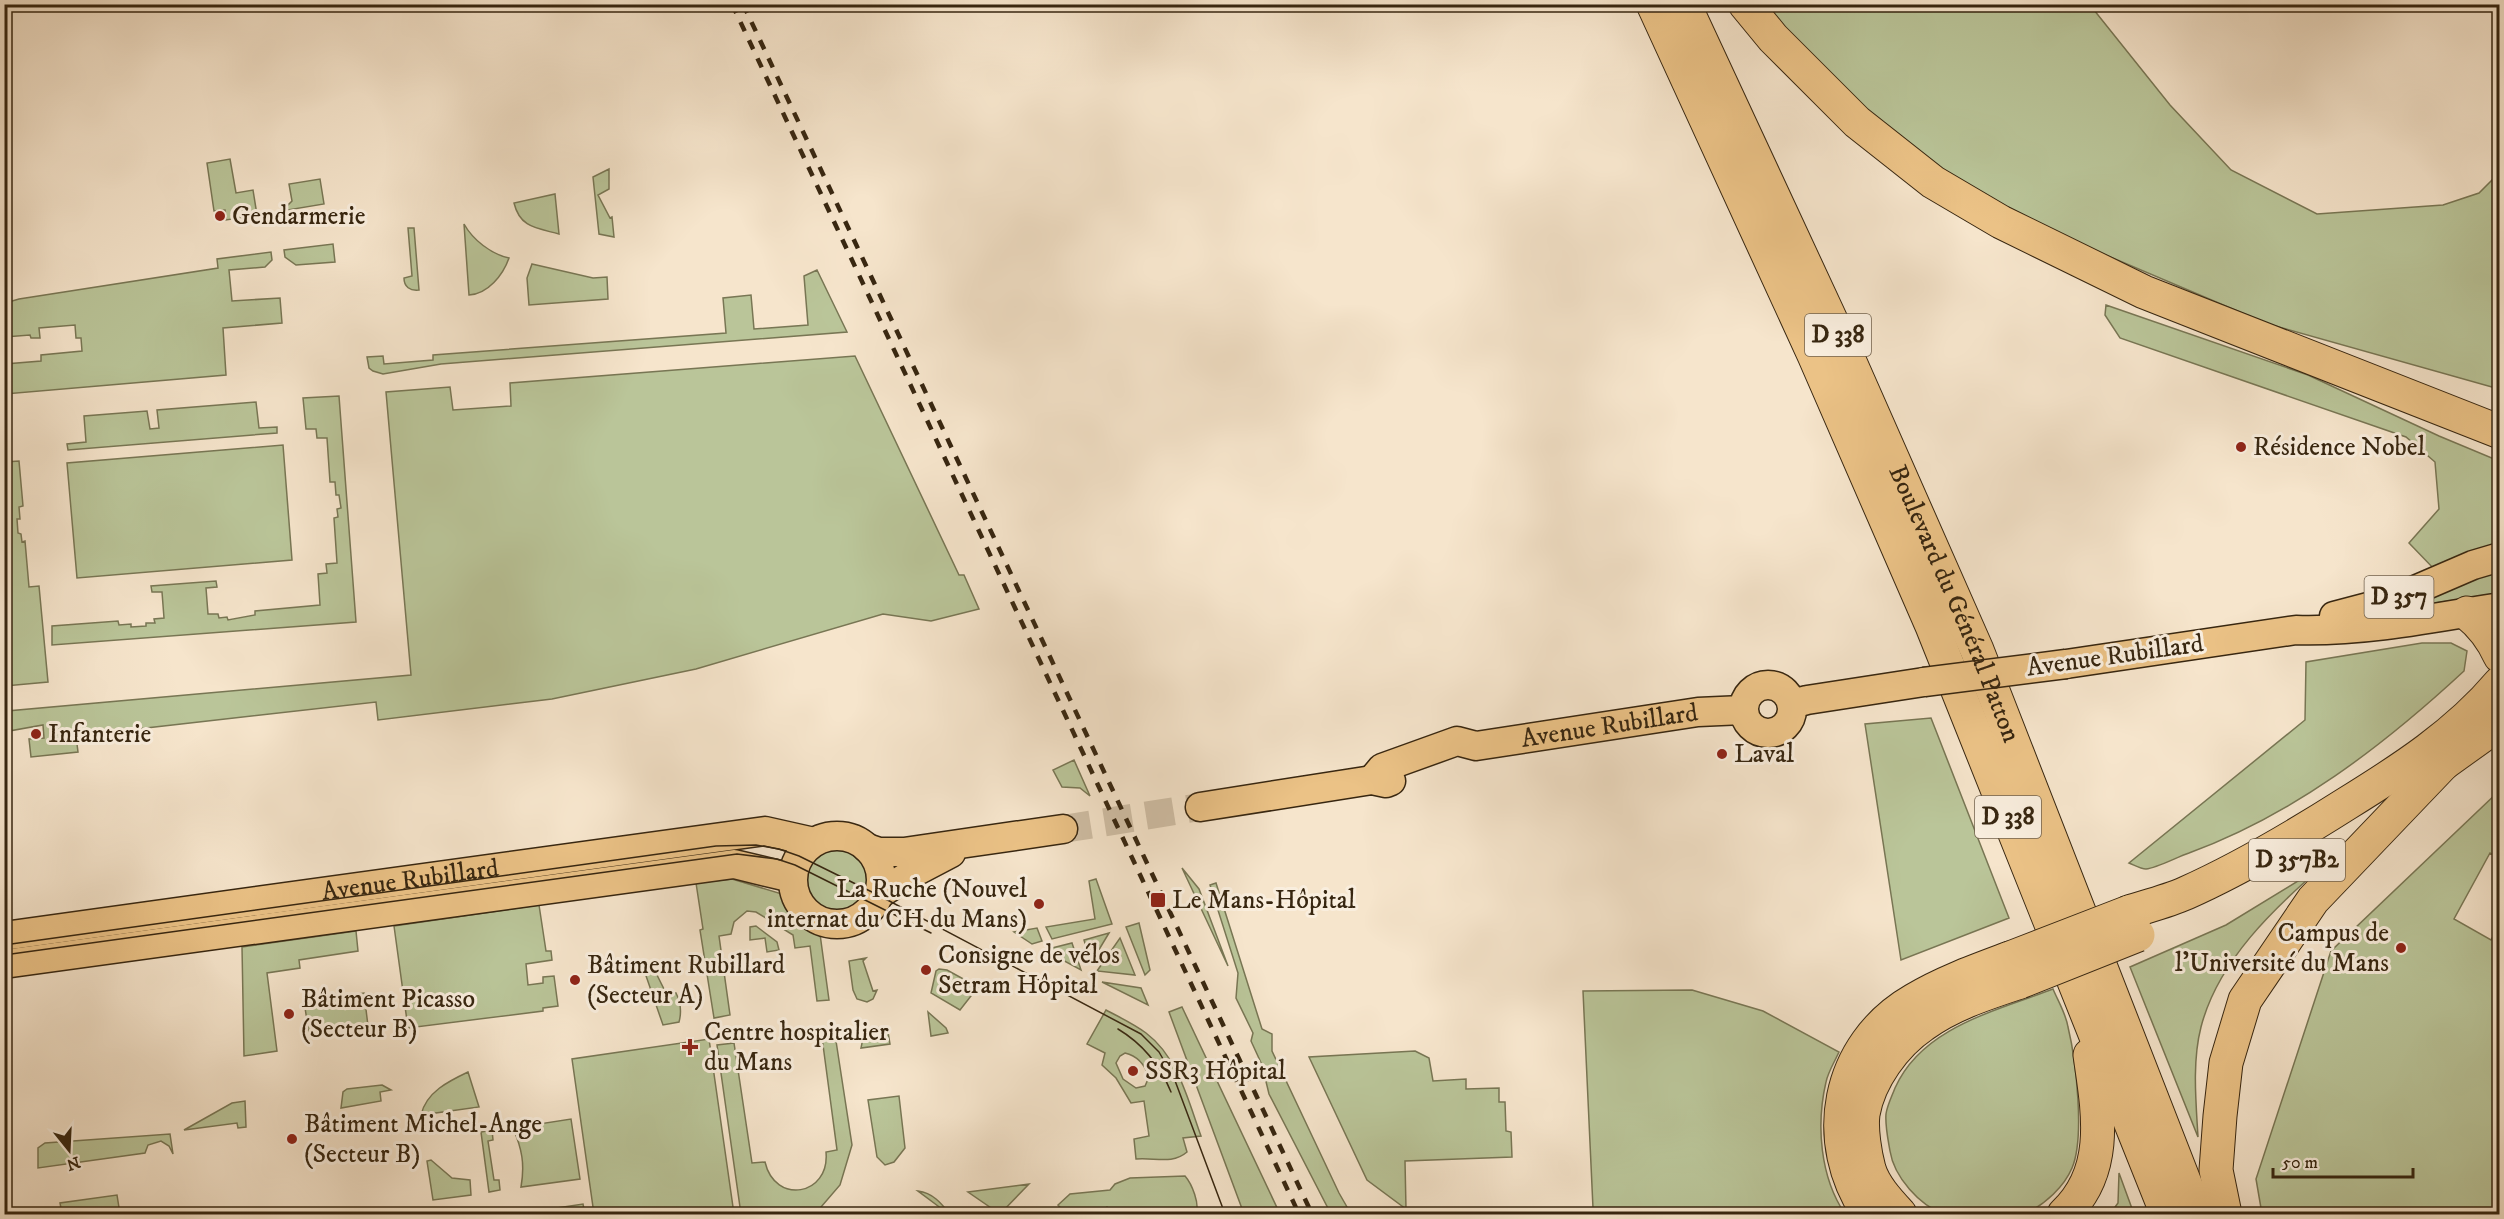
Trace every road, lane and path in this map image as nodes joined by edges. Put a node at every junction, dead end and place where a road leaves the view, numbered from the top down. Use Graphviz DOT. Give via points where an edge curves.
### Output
graph roads {
  1 [pos="1653,4"];
  2 [pos="1684,4"];
  3 [pos="1745,4"];
  4 [pos="2144,292"];
  5 [pos="2499,407"];
  6 [pos="2499,432"];
  7 [pos="2499,558"];
  8 [pos="2499,607"];
  9 [pos="2467,612"];
  10 [pos="2296,630"];
  11 [pos="2499,656"];
  12 [pos="2499,683"];
  13 [pos="2499,723"];
  14 [pos="2444,763"];
  15 [pos="1200,807"];
  16 [pos="1063,829"];
  17 [pos="814,842"];
  18 [pos="981,842"];
  19 [pos="867,848"];
  20 [pos="792,878"];
  21 [pos="878,895"];
  22 [pos="2134,923"];
  23 [pos="4,936"];
  24 [pos="4,964"];
  25 [pos="2015,970"];
  26 [pos="2085,1008"];
  27 [pos="1869,1215"];
  28 [pos="1900,1215"];
  29 [pos="2064,1215"];
  30 [pos="2167,1215"];
  31 [pos="2198,1215"];
  32 [pos="2225,1215"];
  1 -- 26 [label="highway, Boulevard du Général Patton / D 338" via="1814,355 1932,626"];
  2 -- 31 [label="highway, Boulevard du Général Patton / D 338" via="1842,344 1977,650"];
  3 -- 4 [label="highway" via="1773,38 1857,122 1933,182 2001,222"];
  4 -- 5 [label="highway"];
  4 -- 6 [label="highway"];
  7 -- 10 [label="main road, D 357" via="2387,602"];
  8 -- 9 [label="main road, D 357"];
  9 -- 10 [label="main road, D 357" via="2365,627"];
  9 -- 11 [label="highway" via="2493,640"];
  10 -- 15 [label="main road, Avenue Rubillard, bridge" via="1792,704 1785,727 1771,734 1755,731 1744,718 1743,710 1698,712 1476,746 1467,756 1386,783 1372,780"];
  12 -- 22 [label="highway" via="2412,763 2315,824"];
  13 -- 14 [label="highway"];
  14 -- 22 [label="highway, D 357B2" via="2364,821 2270,875 2209,906"];
  14 -- 32 [label="highway" via="2313,900 2245,1000 2226,1062 2220,1116 2216,1170"];
  16 -- 18 [label="main road, Avenue Rubillard"];
  17 -- 19 [label="main road, Avenue Rubillard" via="830,836 846,837"];
  17 -- 20 [label="main road" via="799,856"];
  17 -- 23 [label="main road, Avenue Rubillard" via="765,831"];
  18 -- 19 [label="main road, Avenue Rubillard" via="904,852"];
  18 -- 21 [label="main road, Avenue Rubillard" via="944,856"];
  19 -- 21 [label="main road" via="879,866"];
  20 -- 21 [label="main road, Avenue Rubillard" via="796,898 804,909 827,923 841,924 861,917"];
  20 -- 24 [label="main road, Avenue Rubillard" via="735,864"];
  22 -- 25 [label="highway, bridge"];
  25 -- 27 [label="highway" via="1959,978 1912,1000 1880,1026 1857,1058 1845,1084 1841,1148"];
  25 -- 28 [label="highway" via="1923,1025 1894,1049 1882,1067 1863,1114 1864,1141 1869,1170"];
  26 -- 29 [label="highway" via="2097,1109 2097,1145 2090,1180 2078,1202"];
  26 -- 30 [label="highway, Boulevard du Général Patton / D 338"];
}
